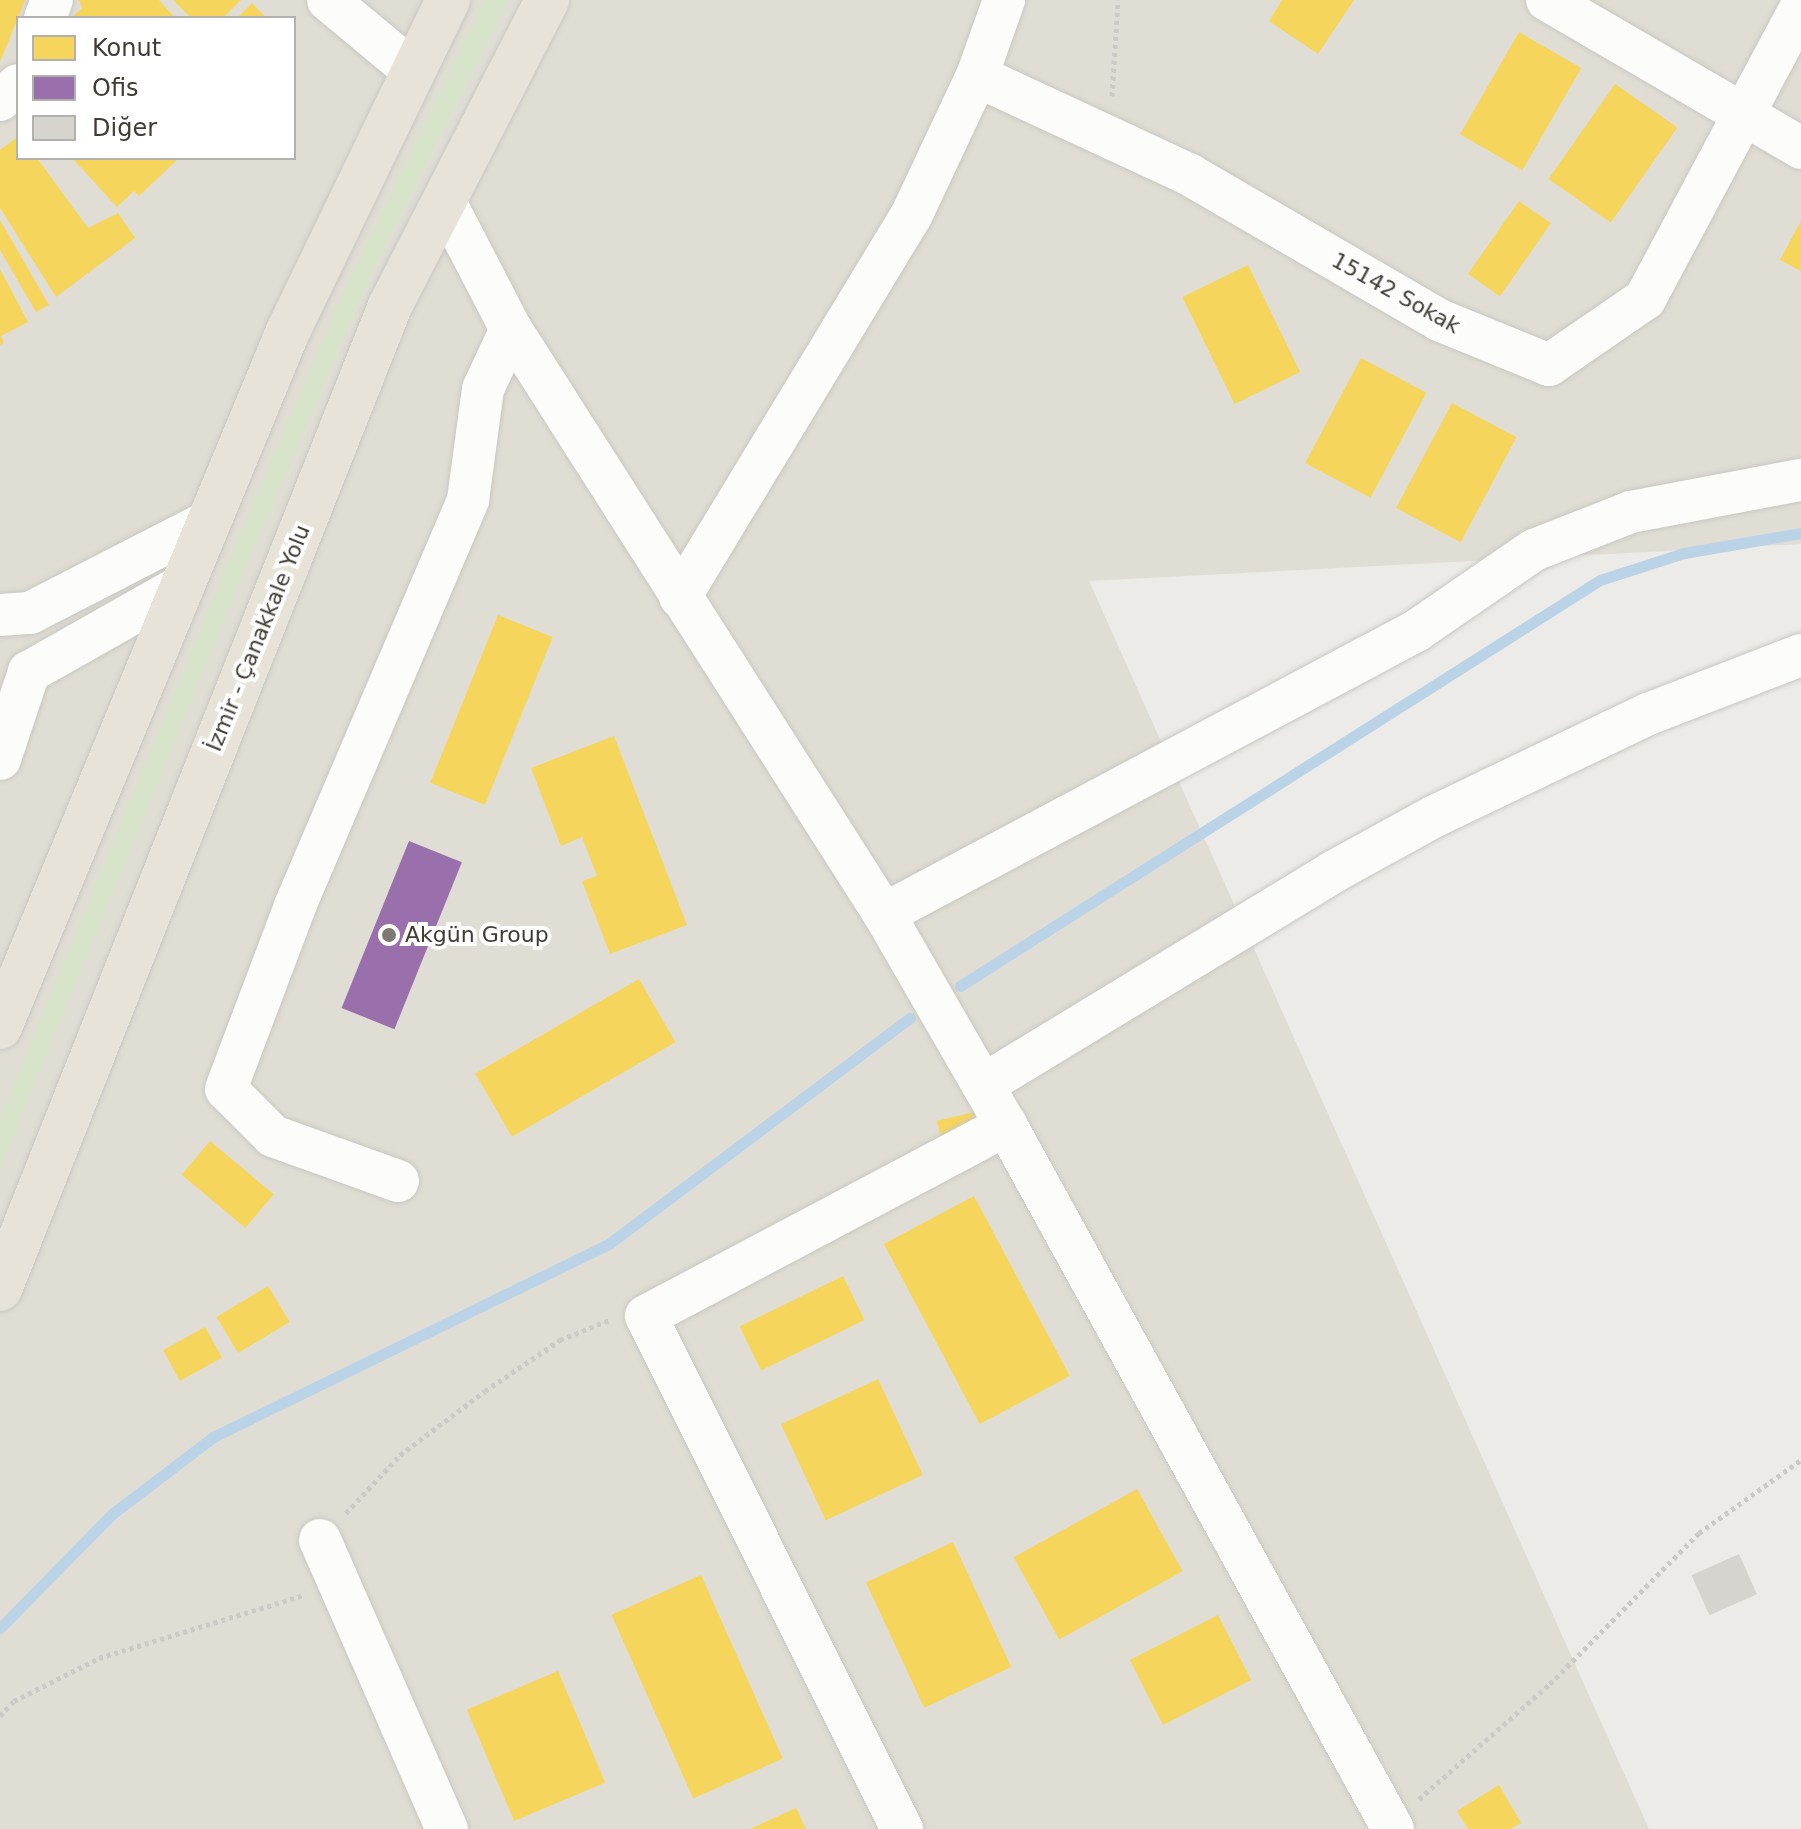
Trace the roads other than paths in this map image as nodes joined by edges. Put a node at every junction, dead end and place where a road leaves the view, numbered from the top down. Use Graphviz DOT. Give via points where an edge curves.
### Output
graph roads {
  1 [pos="328,0"];
  2 [pos="448,0"];
  3 [pos="547,0"];
  4 [pos="1004,0"];
  5 [pos="1547,0"];
  6 [pos="1801,7"];
  7 [pos="412,70"];
  8 [pos="977,76"];
  9 [pos="16,87"];
  10 [pos="0,100"];
  11 [pos="1741,116"];
  12 [pos="1801,148"];
  13 [pos="444,200"];
  14 [pos="511,329"];
  15 [pos="1801,480"];
  16 [pos="209,521"];
  17 [pos="183,585"];
  18 [pos="680,597"];
  19 [pos="0,615"];
  20 [pos="1801,655"];
  21 [pos="0,759"];
  22 [pos="884,914"];
  23 [pos="9,970"];
  24 [pos="0,1027"];
  25 [pos="983,1085"];
  26 [pos="1006,1125"];
  27 [pos="398,1181"];
  28 [pos="0,1289"];
  29 [pos="320,1540"];
  30 [pos="1391,1825"];
  31 [pos="447,1829"];
  32 [pos="902,1829"];
  1 -- 7 [label="street"];
  2 -- 7 [label="highway"];
  3 -- 13 [label="highway, İzmir - Çanakkale Yolu"];
  4 -- 8 [label="street"];
  5 -- 11 [label="street"];
  6 -- 11 [label="street, 15142 Sokak"];
  7 -- 16 [label="highway" via="288,331"];
  8 -- 11 [label="street, 15142 Sokak" via="1190,175 1439,320 1549,365 1645,299"];
  8 -- 18 [label="street" via="911,216"];
  9 -- 10 [label="street"];
  11 -- 12 [label="street"];
  13 -- 14 [label="street"];
  13 -- 28 [label="highway, İzmir - Çanakkale Yolu" via="390,306"];
  14 -- 18 [label="street"];
  14 -- 27 [label="street" via="483,389 468,500 295,906 226,1089 273,1136"];
  15 -- 22 [label="street" via="1631,512 1534,550 1416,631"];
  16 -- 17 [label="highway"];
  16 -- 19 [label="street" via="30,613"];
  17 -- 21 [label="street" via="29,672"];
  17 -- 23 [label="highway"];
  18 -- 22 [label="street"];
  20 -- 25 [label="street" via="1648,714 1435,816 1333,872"];
  22 -- 25 [label="street"];
  23 -- 24 [label="highway"];
  25 -- 26 [label="street"];
  26 -- 30 [label="street"];
  26 -- 32 [label="street" via="646,1316"];
  29 -- 31 [label="street"];
}
